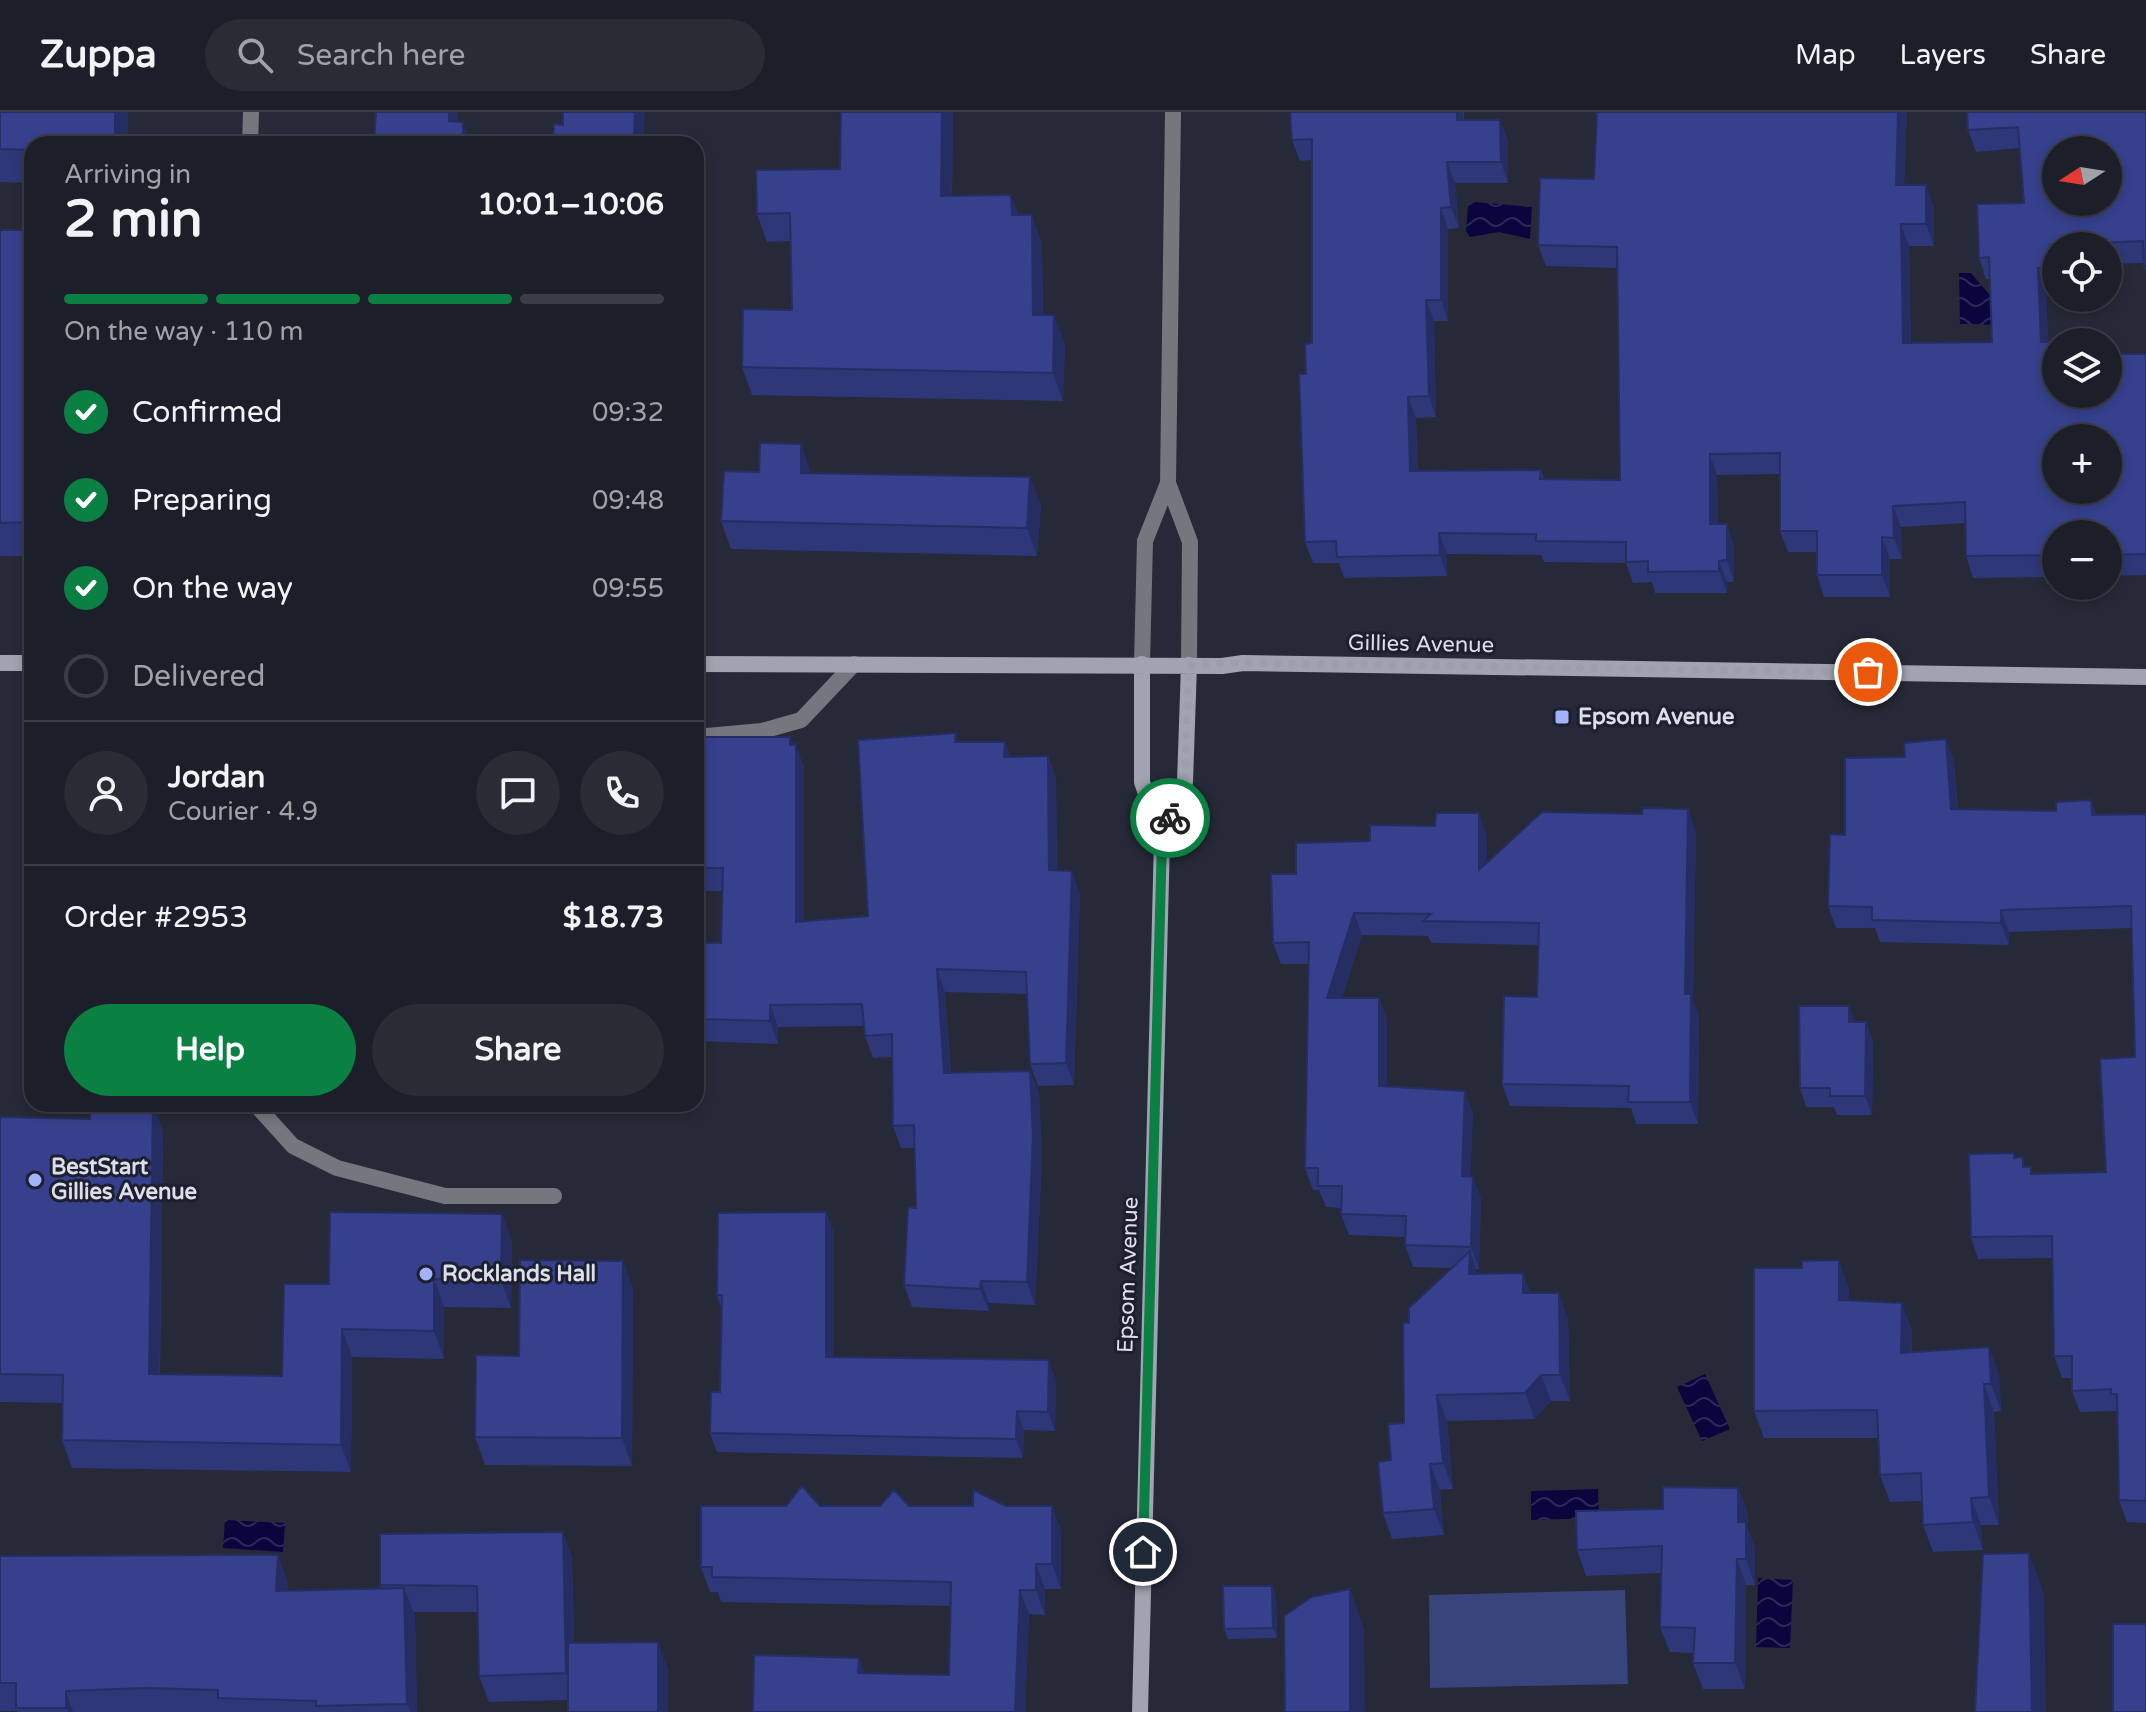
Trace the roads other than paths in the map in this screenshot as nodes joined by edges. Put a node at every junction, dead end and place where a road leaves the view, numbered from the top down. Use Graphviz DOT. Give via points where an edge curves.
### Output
graph roads {
  1 [pos="251,112"];
  2 [pos="1173,112"];
  3 [pos="250,136"];
  4 [pos="1168,483"];
  5 [pos="0,663"];
  6 [pos="24,663"];
  7 [pos="704,664"];
  8 [pos="854,664"];
  9 [pos="1142,664"];
  10 [pos="1189,665"];
  11 [pos="2146,677"];
  12 [pos="704,736"];
  13 [pos="1162,839"];
  14 [pos="262,1112"];
  15 [pos="554,1196"];
  16 [pos="1140,1712"];
  1 -- 3 [label="street"];
  2 -- 4 [label="street, Epsom Avenue"];
  4 -- 9 [label="street, Epsom Avenue" via="1145,541"];
  4 -- 10 [label="street, Epsom Avenue" via="1190,542"];
  5 -- 6 [label="main road"];
  7 -- 8 [label="main road, Gillies Avenue"];
  8 -- 9 [label="main road, Gillies Avenue"];
  8 -- 12 [label="street" via="801,720 762,731"];
  9 -- 10 [label="main road, Gillies Avenue"];
  9 -- 13 [label="main road, Epsom Avenue" via="1142,782"];
  10 -- 11 [label="main road, Gillies Avenue"];
  10 -- 13 [label="main road, Epsom Avenue" via="1185,782"];
  13 -- 16 [label="main road, Epsom Avenue"];
  14 -- 15 [label="street" via="293,1146 337,1168 445,1196"];
}
